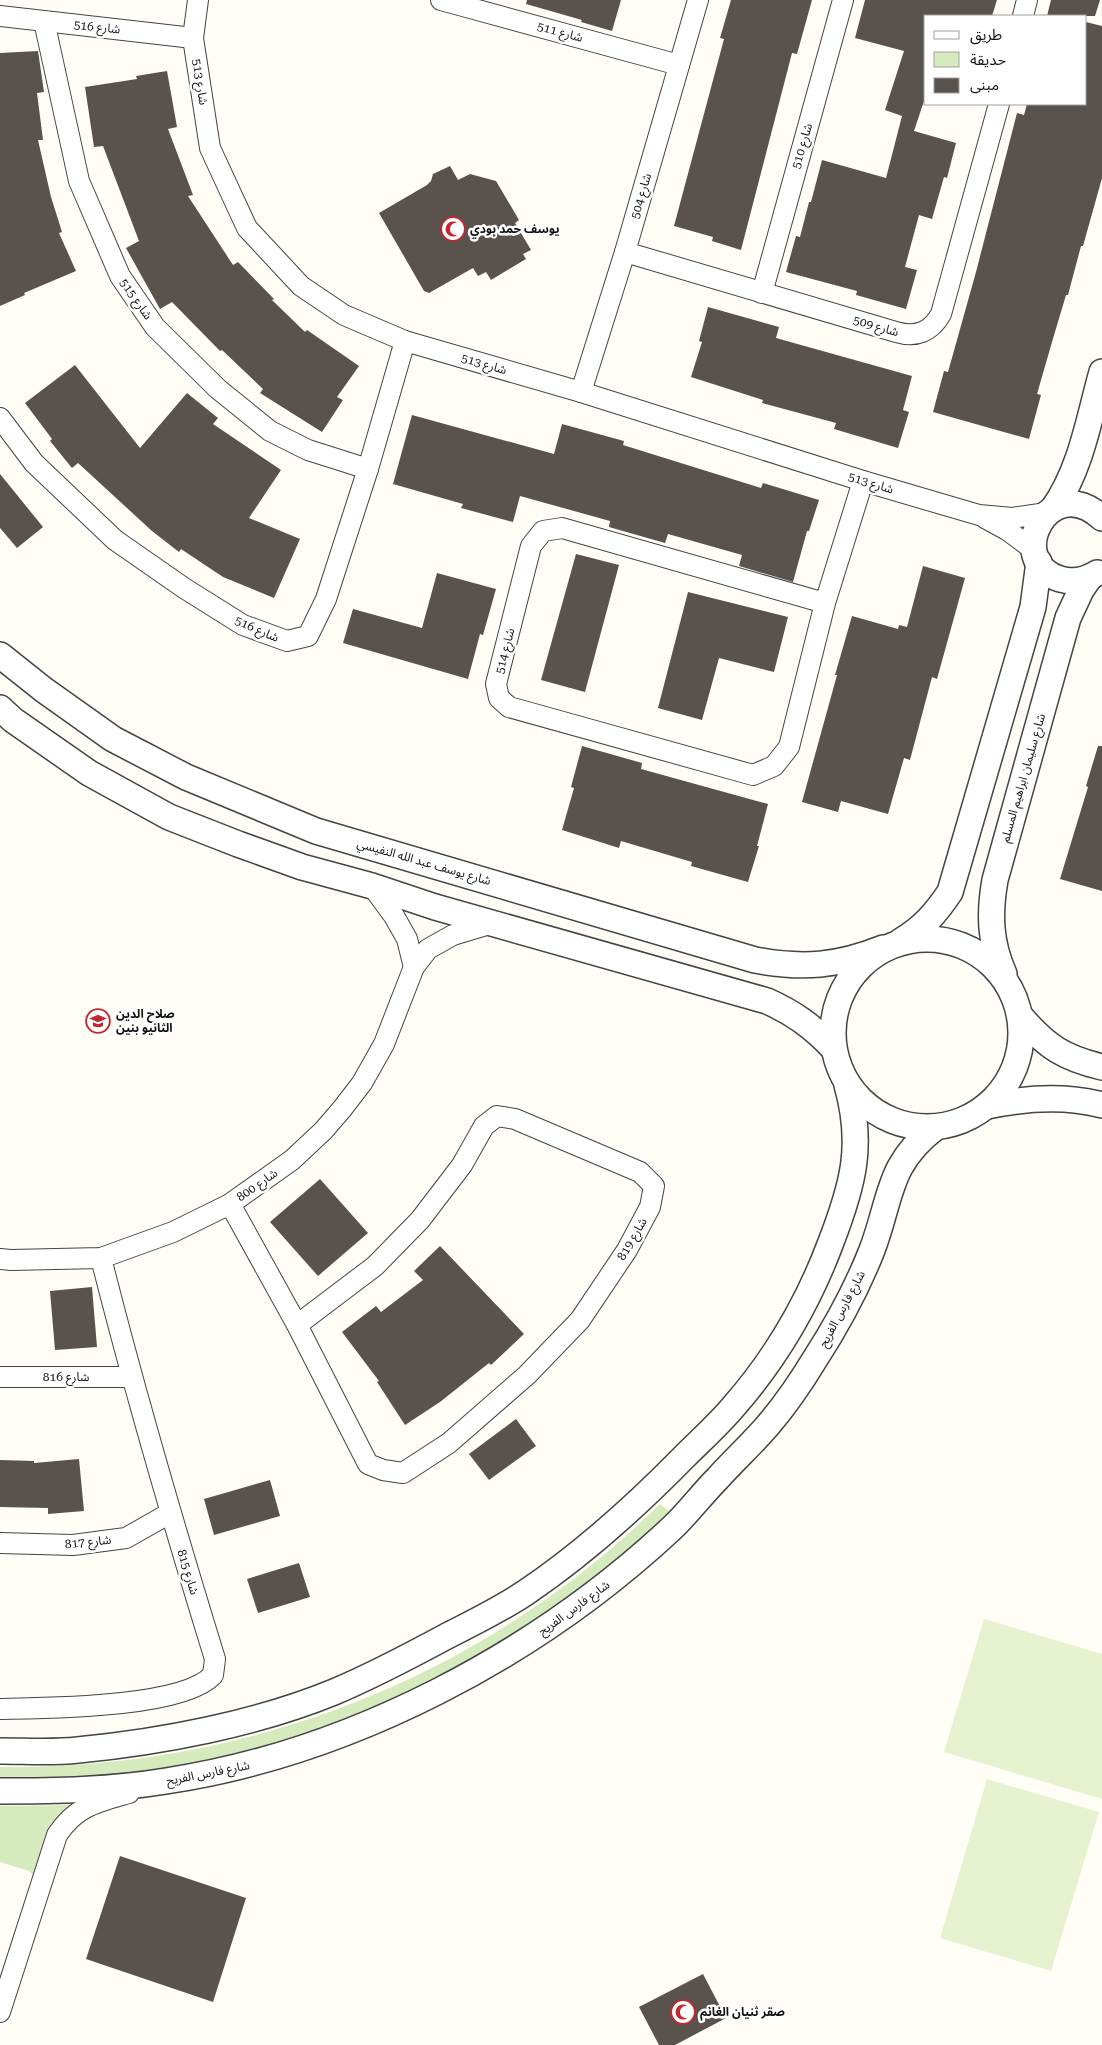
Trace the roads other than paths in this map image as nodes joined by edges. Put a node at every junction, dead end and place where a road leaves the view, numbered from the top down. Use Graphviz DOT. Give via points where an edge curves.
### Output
graph roads {
  1 [pos="198,0"];
  2 [pos="441,0"];
  3 [pos="698,0"];
  4 [pos="843,0"];
  5 [pos="1027,0"];
  6 [pos="1023,15"];
  7 [pos="0,16"];
  8 [pos="44,21"];
  9 [pos="193,38"];
  10 [pos="679,65"];
  11 [pos="999,105"];
  12 [pos="624,252"];
  13 [pos="762,292"];
  14 [pos="405,341"];
  15 [pos="1102,372"];
  16 [pos="581,392"];
  17 [pos="0,418"];
  18 [pos="368,469"];
  19 [pos="863,481"];
  20 [pos="1050,511"];
  21 [pos="979,515"];
  22 [pos="1102,518"];
  23 [pos="1036,556"];
  24 [pos="1098,572"];
  25 [pos="825,603"];
  26 [pos="0,655"];
  27 [pos="0,708"];
  28 [pos="983,779"];
  29 [pos="1020,788"];
  30 [pos="372,886"];
  31 [pos="493,923"];
  32 [pos="892,945"];
  33 [pos="414,967"];
  34 [pos="1008,984"];
  35 [pos="1021,1017"];
  36 [pos="832,1048"];
  37 [pos="1102,1067"];
  38 [pos="847,1085"];
  39 [pos="1102,1105"];
  40 [pos="987,1106"];
  41 [pos="936,1127"];
  42 [pos="230,1204"];
  43 [pos="101,1258"];
  44 [pos="0,1259"];
  45 [pos="298,1325"];
  46 [pos="131,1376"];
  47 [pos="0,1377"];
  48 [pos="170,1513"];
  49 [pos="0,1543"];
  50 [pos="0,1709"];
  51 [pos="0,1751"];
  52 [pos="166,1781"];
  53 [pos="0,1791"];
  54 [pos="0,2012"];
  1 -- 9 [label="street, شارع 513"];
  2 -- 10 [label="street, شارع 511"];
  3 -- 10 [label="street, شارع 504"];
  4 -- 13 [label="street, شارع 510"];
  5 -- 6 [label="street"];
  7 -- 8 [label="street, شارع 516"];
  8 -- 9 [label="street, شارع 516"];
  8 -- 18 [label="street, شارع 515" via="79,181 120,276 155,327 218,389 270,431 308,450"];
  9 -- 14 [label="street, شارع 513" via="210,148 247,228 300,286 344,315"];
  10 -- 12 [label="street, شارع 504"];
  11 -- 13 [label="street, شارع 509" via="941,314 932,326 919,334 904,334"];
  12 -- 13 [label="street, شارع 509"];
  12 -- 16 [label="street, شارع 504"];
  14 -- 16 [label="street, شارع 513"];
  14 -- 18 [label="street, شارع 516"];
  15 -- 20 [label="street" via="1074,470"];
  16 -- 19 [label="street, شارع 513"];
  17 -- 18 [label="street, شارع 516" via="34,463 115,540 243,625 287,642 308,636 326,599"];
  19 -- 21 [label="street, شارع 513"];
  19 -- 25 [label="street, شارع 514"];
  20 -- 21 [label="street, شارع 513" via="1012,518"];
  20 -- 22 [label="street" via="1066,504 1079,504"];
  20 -- 23 [label="street" via="1038,523 1034,536"];
  21 -- 23 [label="street, شارع 513" via="1007,530"];
  23 -- 24 [label="street" via="1046,571 1067,581 1079,581"];
  23 -- 28 [label="street" via="1033,607"];
  24 -- 29 [label="street, شارع سليمان ابراهيم المسلم" via="1081,590 1068,618"];
  25 -- 25 [label="street, شارع 514" via="789,747 774,766 753,775 509,707 499,698 496,684 531,546 543,531 562,528"];
  26 -- 32 [label="street, شارع يوسف عبد الله النفيسي" via="113,739 186,777 316,831 755,960 781,965 833,964"];
  27 -- 30 [label="street" via="89,773 169,817 302,867"];
  28 -- 29 [label="street" via="990,794 998,798 1006,798"];
  28 -- 32 [label="street" via="950,892 920,929"];
  29 -- 34 [label="street, شارع سليمان ابراهيم المسلم" via="990,906 991,933"];
  30 -- 31 [label="street"];
  30 -- 33 [label="street" via="407,940"];
  31 -- 33 [label="street, شارع 800" via="453,934 428,950"];
  31 -- 36 [label="street" via="767,1001 804,1020"];
  32 -- 34 [label="street" via="930,938 961,945 988,960"];
  32 -- 36 [label="street" via="859,966 842,990 832,1018"];
  33 -- 42 [label="street, شارع 800" via="384,1044 342,1110 292,1160"];
  34 -- 35 [label="street"];
  35 -- 37 [label="street" via="1052,1049"];
  35 -- 40 [label="street" via="1020,1050 1015,1066 1009,1081"];
  36 -- 38 [label="street"];
  38 -- 41 [label="street" via="864,1104 886,1118 910,1126"];
  38 -- 51 [label="street" via="854,1113 856,1142 852,1180 806,1300 785,1336 735,1405 645,1498 580,1553 523,1594 398,1662 332,1692 240,1723 159,1739 76,1750"];
  39 -- 40 [label="street" via="1052,1099"];
  40 -- 41 [label="street" via="963,1120"];
  41 -- 52 [label="street, شارع فارس الفريح" via="901,1164 872,1250 855,1287 836,1324 792,1393 767,1426 674,1527 616,1577 557,1622 490,1664 426,1697 349,1731 254,1764"];
  42 -- 43 [label="street, شارع 800" via="173,1232"];
  42 -- 45 [label="street, شارع 819"];
  43 -- 44 [label="street, شارع 800"];
  43 -- 46 [label="street, شارع 815"];
  45 -- 45 [label="street, شارع 819" via="368,1464 403,1473 449,1443 527,1375 580,1320 627,1250 650,1207 654,1186 640,1172 516,1119 497,1116 484,1126 462,1165 420,1220 375,1266"];
  46 -- 47 [label="street, شارع 816"];
  46 -- 48 [label="street, شارع 815"];
  48 -- 49 [label="street, شارع 817" via="126,1538 73,1545"];
  48 -- 50 [label="street, شارع 815" via="215,1659 213,1675 199,1687 142,1700 67,1708"];
  52 -- 53 [label="street, شارع فارس الفريح" via="80,1791"];
  52 -- 54 [label="street" via="93,1804 66,1822 54,1846"];
}
